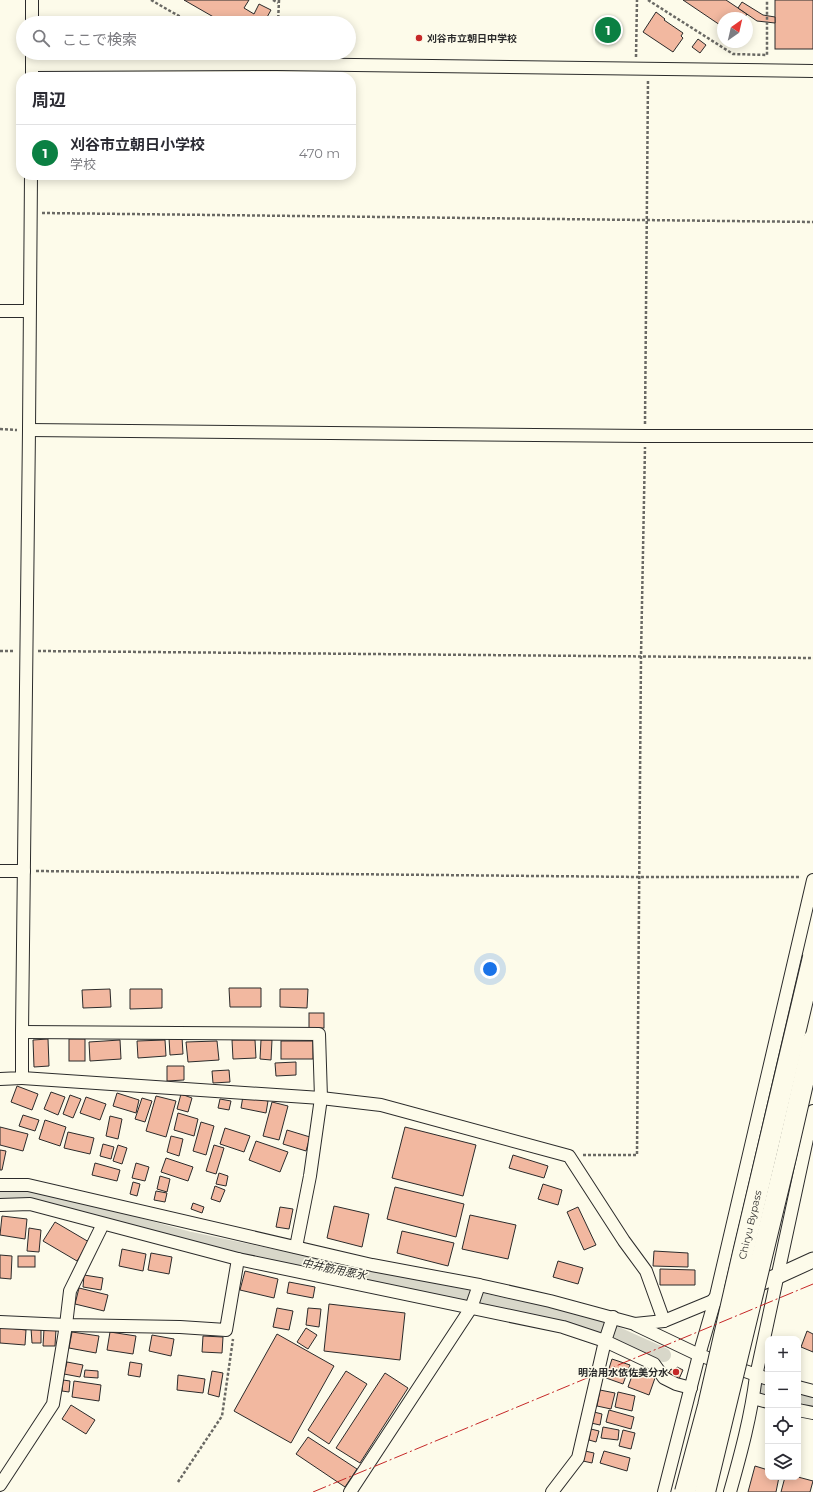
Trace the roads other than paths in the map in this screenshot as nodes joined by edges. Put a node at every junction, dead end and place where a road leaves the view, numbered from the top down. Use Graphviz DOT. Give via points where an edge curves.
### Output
graph roads {
  1 [pos="32,0"];
  2 [pos="32,16"];
  3 [pos="32,60"];
  4 [pos="81,60"];
  5 [pos="813,71"];
  6 [pos="32,72"];
  7 [pos="31,180"];
  8 [pos="0,311"];
  9 [pos="29,311"];
  10 [pos="29,430"];
  11 [pos="813,436"];
  12 [pos="0,871"];
  13 [pos="24,871"];
  14 [pos="809,878"];
  15 [pos="813,957"];
  16 [pos="22,1032"];
  17 [pos="813,1040"];
  18 [pos="22,1078"];
  19 [pos="0,1079"];
  20 [pos="321,1098"];
  21 [pos="761,1102"];
  22 [pos="813,1111"];
  23 [pos="0,1185"];
  24 [pos="0,1204"];
  25 [pos="103,1224"];
  26 [pos="296,1247"];
  27 [pos="238,1259"];
  28 [pos="813,1260"];
  29 [pos="778,1276"];
  30 [pos="479,1285"];
  31 [pos="715,1300"];
  32 [pos="471,1308"];
  33 [pos="612,1321"];
  34 [pos="0,1322"];
  35 [pos="664,1322"];
  36 [pos="635,1324"];
  37 [pos="66,1325"];
  38 [pos="606,1338"];
  39 [pos="699,1355"];
  40 [pos="756,1376"];
  41 [pos="765,1378"];
  42 [pos="691,1388"];
  43 [pos="801,1388"];
  44 [pos="813,1391"];
  45 [pos="753,1398"];
  46 [pos="765,1401"];
  47 [pos="801,1411"];
  48 [pos="813,1414"];
  49 [pos="0,1486"];
  50 [pos="350,1492"];
  51 [pos="552,1492"];
  52 [pos="664,1492"];
  53 [pos="685,1492"];
  54 [pos="705,1492"];
  55 [pos="730,1492"];
  1 -- 2 [label="street"];
  3 -- 6 [label="street"];
  4 -- 5 [label="street"];
  7 -- 9 [label="street"];
  8 -- 9 [label="street"];
  9 -- 10 [label="street"];
  10 -- 11 [label="street"];
  10 -- 13 [label="street"];
  12 -- 13 [label="street"];
  13 -- 16 [label="street"];
  14 -- 21 [label="street"];
  15 -- 53 [label="highway, Chiryu Bypass, bridge" via="708,1406"];
  16 -- 18 [label="street"];
  16 -- 20 [label="street" via="319,1034"];
  17 -- 54 [label="highway, Chiryu Bypass, bridge"];
  18 -- 19 [label="street"];
  18 -- 20 [label="street"];
  20 -- 26 [label="street" via="310,1176"];
  20 -- 35 [label="street" via="382,1105 569,1156 646,1271"];
  21 -- 22 [label="street"];
  21 -- 31 [label="street"];
  22 -- 29 [label="street"];
  23 -- 26 [label="street" via="28,1185"];
  24 -- 25 [label="street" via="30,1204"];
  25 -- 27 [label="street"];
  25 -- 37 [label="street" via="70,1291"];
  26 -- 30 [label="street" via="372,1265"];
  27 -- 32 [label="street"];
  27 -- 37 [label="street" via="226,1330"];
  28 -- 29 [label="street"];
  29 -- 31 [label="street"];
  29 -- 40 [label="street"];
  30 -- 32 [label="street"];
  30 -- 33 [label="street" via="550,1301"];
  31 -- 35 [label="street"];
  31 -- 39 [label="street"];
  32 -- 38 [label="street"];
  32 -- 50 [label="street"];
  33 -- 36 [label="street"];
  33 -- 38 [label="street"];
  34 -- 37 [label="street"];
  35 -- 36 [label="street"];
  36 -- 39 [label="street"];
  37 -- 49 [label="street" via="53,1404"];
  38 -- 42 [label="street" via="654,1364 664,1378"];
  38 -- 51 [label="street" via="578,1458"];
  39 -- 40 [label="street"];
  39 -- 42 [label="street"];
  40 -- 41 [label="street"];
  40 -- 45 [label="street"];
  42 -- 52 [label="street"];
  43 -- 44 [label="street"];
  45 -- 46 [label="street"];
  45 -- 55 [label="street"];
  47 -- 48 [label="street"];
}
